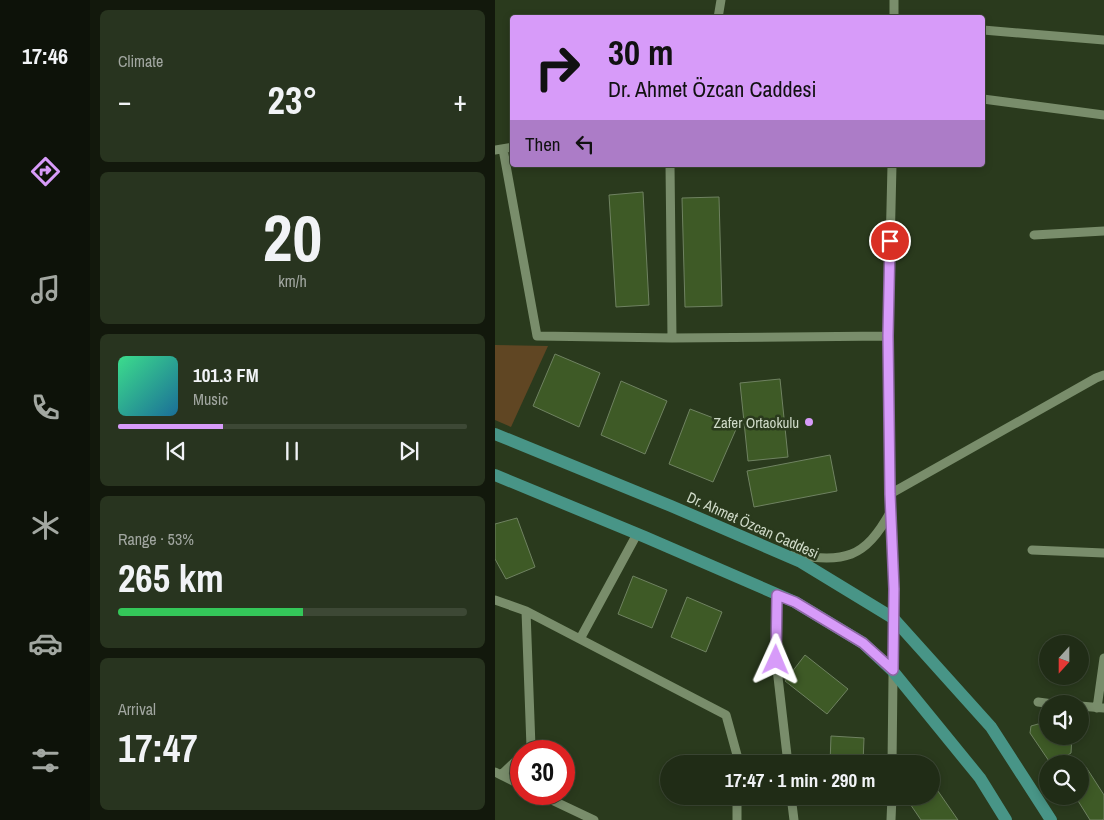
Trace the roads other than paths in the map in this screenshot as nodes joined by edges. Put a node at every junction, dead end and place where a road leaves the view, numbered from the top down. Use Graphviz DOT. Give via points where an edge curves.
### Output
graph roads {
  1 [pos="721,0"];
  2 [pos="894,0"];
  3 [pos="718,15"];
  4 [pos="894,15"];
  5 [pos="985,30"];
  6 [pos="1104,40"];
  7 [pos="985,99"];
  8 [pos="1104,115"];
  9 [pos="499,149"];
  10 [pos="670,167"];
  11 [pos="892,167"];
  12 [pos="1104,231"];
  13 [pos="1034,235"];
  14 [pos="888,336"];
  15 [pos="672,338"];
  16 [pos="1104,375"];
  17 [pos="495,434"];
  18 [pos="495,475"];
  19 [pos="890,494"];
  20 [pos="891,511"];
  21 [pos="637,534"];
  22 [pos="1032,550"];
  23 [pos="781,553"];
  24 [pos="1104,553"];
  25 [pos="777,595"];
  26 [pos="495,600"];
  27 [pos="526,611"];
  28 [pos="893,618"];
  29 [pos="580,640"];
  30 [pos="1104,658"];
  31 [pos="893,670"];
  32 [pos="1101,708"];
  33 [pos="531,740"];
  34 [pos="737,755"];
  35 [pos="787,755"];
  36 [pos="892,755"];
  37 [pos="510,765"];
  38 [pos="498,774"];
  39 [pos="510,780"];
  40 [pos="562,805"];
  41 [pos="737,805"];
  42 [pos="792,805"];
  43 [pos="892,805"];
  44 [pos="594,820"];
  45 [pos="737,820"];
  46 [pos="794,820"];
  47 [pos="891,820"];
  48 [pos="1006,820"];
  49 [pos="1051,820"];
  1 -- 3 [label="street"];
  2 -- 4 [label="street"];
  5 -- 6 [label="street"];
  7 -- 8 [label="street"];
  9 -- 15 [label="street" via="537,336"];
  10 -- 15 [label="street"];
  11 -- 14 [label="street"];
  12 -- 13 [label="street"];
  14 -- 15 [label="street"];
  14 -- 19 [label="street"];
  16 -- 19 [label="street"];
  17 -- 23 [label="main road, Dr. Ahmet Özcan Caddesi"];
  18 -- 21 [label="main road"];
  19 -- 20 [label="street"];
  20 -- 23 [label="street" via="869,543 849,556 822,559"];
  20 -- 28 [label="street"];
  21 -- 25 [label="main road"];
  21 -- 29 [label="street"];
  22 -- 24 [label="street"];
  23 -- 28 [label="main road, Dr. Ahmet Özcan Caddesi"];
  25 -- 31 [label="main road" via="795,602 863,643"];
  25 -- 35 [label="street" via="776,660"];
  26 -- 27 [label="street"];
  27 -- 29 [label="street"];
  27 -- 33 [label="street"];
  28 -- 31 [label="street"];
  28 -- 49 [label="main road, Dr. Ahmet Özcan Caddesi" via="991,726"];
  29 -- 34 [label="street" via="726,715"];
  30 -- 32 [label="street"];
  31 -- 36 [label="street"];
  31 -- 48 [label="main road" via="980,778"];
  37 -- 38 [label="street"];
  38 -- 39 [label="street"];
  40 -- 44 [label="street"];
  41 -- 45 [label="street"];
  42 -- 46 [label="street"];
  43 -- 47 [label="street"];
}
